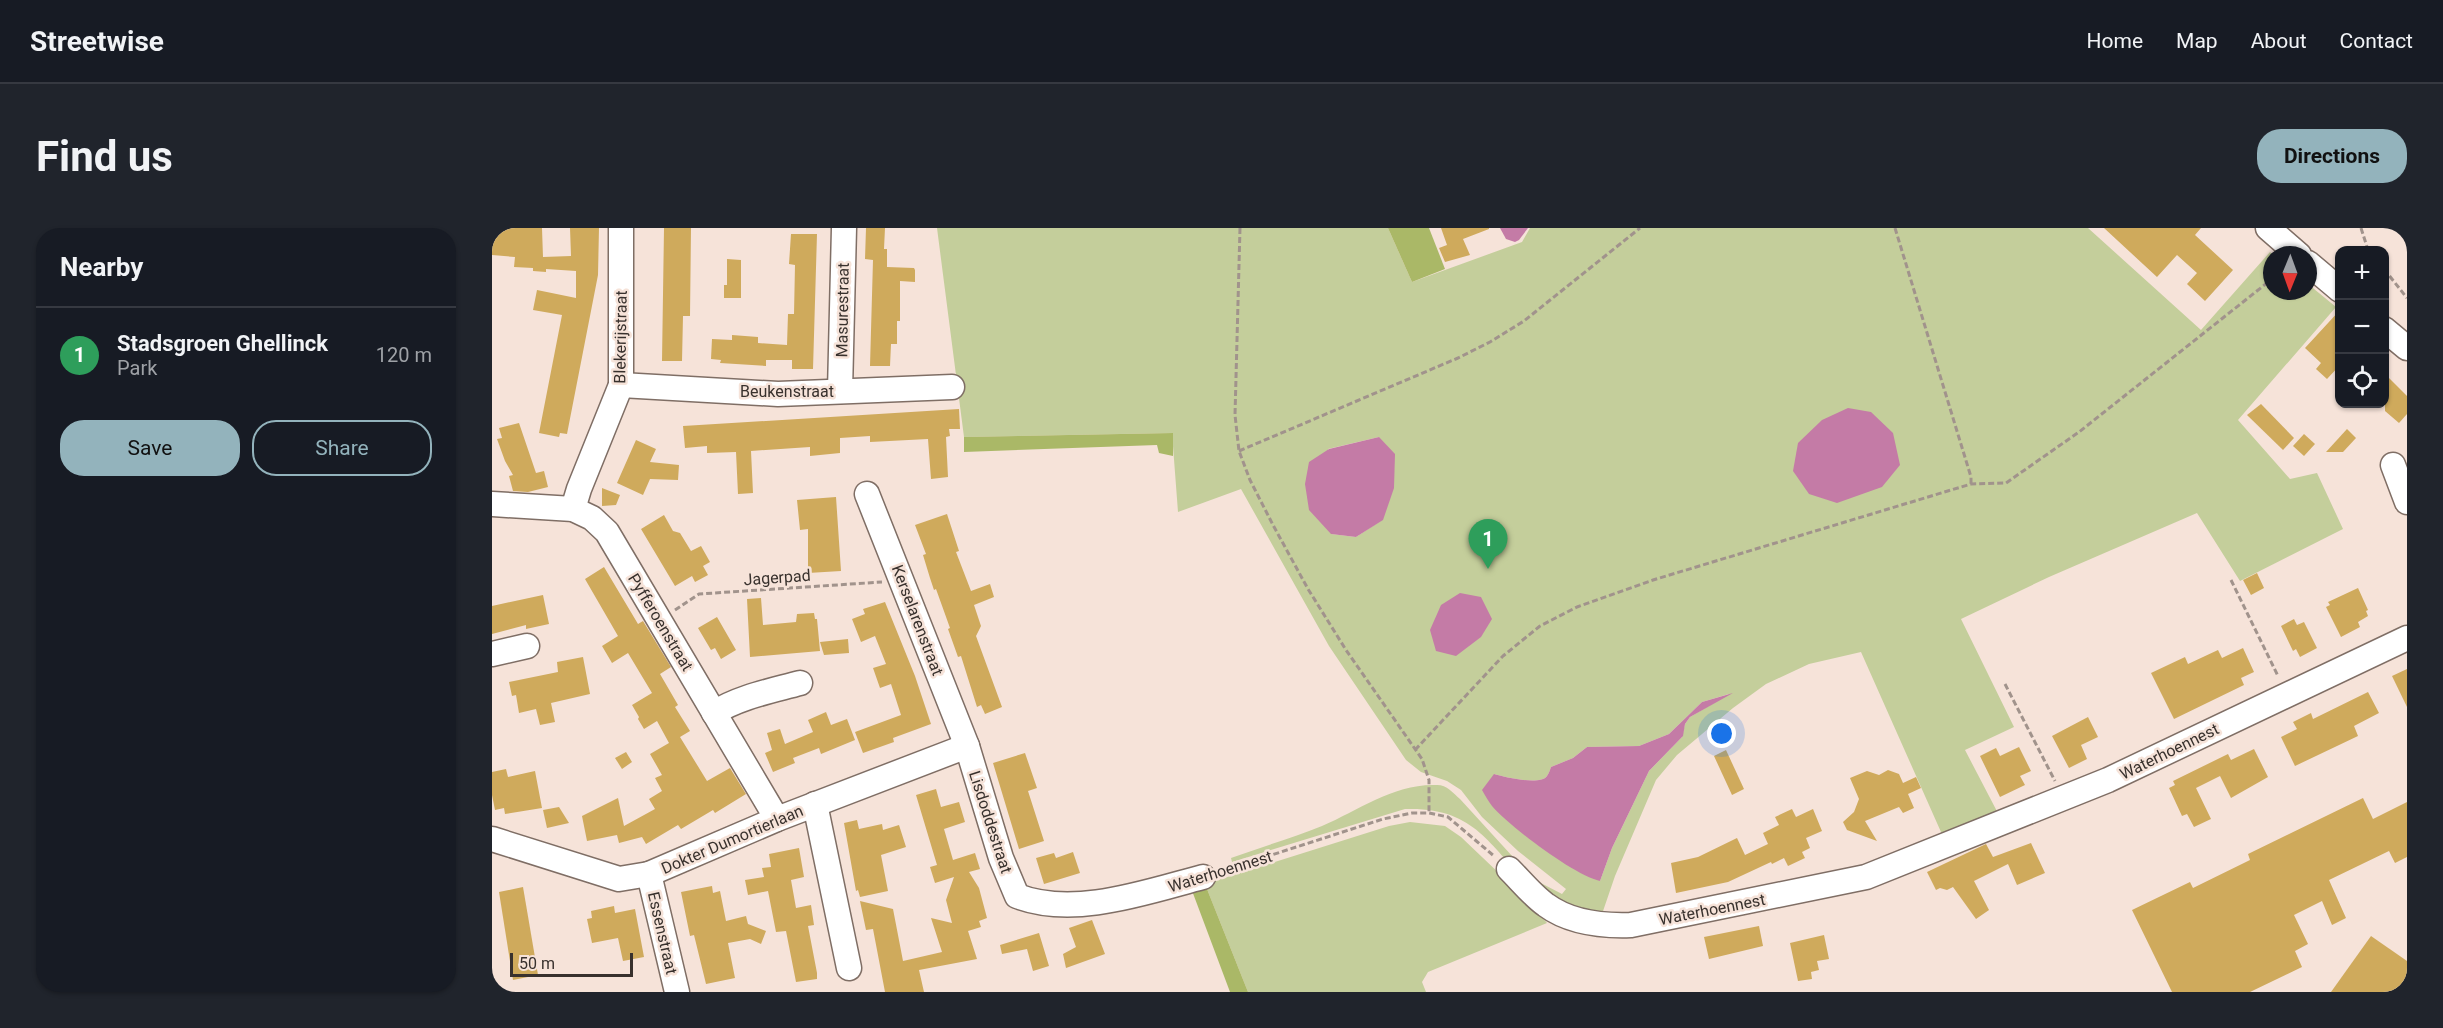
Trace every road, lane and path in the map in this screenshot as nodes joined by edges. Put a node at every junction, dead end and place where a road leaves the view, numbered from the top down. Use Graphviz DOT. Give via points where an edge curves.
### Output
graph roads {
  1 [pos="621,228"];
  2 [pos="844,228"];
  3 [pos="1240,228"];
  4 [pos="1640,228"];
  5 [pos="1895,228"];
  6 [pos="2268,228"];
  7 [pos="2361,228"];
  8 [pos="2288,246"];
  9 [pos="2367,246"];
  10 [pos="2317,271"];
  11 [pos="2389,275"];
  12 [pos="2263,286"];
  13 [pos="2335,286"];
  14 [pos="2407,298"];
  15 [pos="2389,332"];
  16 [pos="2407,348"];
  17 [pos="621,385"];
  18 [pos="952,387"];
  19 [pos="840,391"];
  20 [pos="1239,452"];
  21 [pos="2393,465"];
  22 [pos="1971,484"];
  23 [pos="867,494"];
  24 [pos="2407,502"];
  25 [pos="492,504"];
  26 [pos="573,509"];
  27 [pos="903,580"];
  28 [pos="2231,580"];
  29 [pos="660,620"];
  30 [pos="2407,638"];
  31 [pos="527,646"];
  32 [pos="492,654"];
  33 [pos="800,683"];
  34 [pos="2005,684"];
  35 [pos="2287,694"];
  36 [pos="714,713"];
  37 [pos="967,746"];
  38 [pos="1415,750"];
  39 [pos="2064,798"];
  40 [pos="815,804"];
  41 [pos="1429,813"];
  42 [pos="777,819"];
  43 [pos="492,839"];
  44 [pos="1509,869"];
  45 [pos="649,874"];
  46 [pos="1203,877"];
  47 [pos="1017,897"];
  48 [pos="849,968"];
  49 [pos="676,992"];
  1 -- 17 [label="street, Blekerijstraat"];
  2 -- 19 [label="street, Masurestraat"];
  3 -- 20 [label="path" via="1235,415"];
  4 -- 20 [label="path" via="1524,321 1490,342"];
  5 -- 22 [label="path"];
  6 -- 8 [label="street"];
  7 -- 9 [label="path"];
  10 -- 13 [label="street"];
  11 -- 14 [label="path"];
  12 -- 22 [label="path" via="2079,432 2006,483"];
  15 -- 16 [label="street"];
  17 -- 19 [label="street, Beukenstraat" via="778,394"];
  17 -- 26 [label="street, Blekerijstraat"];
  18 -- 19 [label="street, Beukenstraat"];
  20 -- 38 [label="path" via="1308,589"];
  21 -- 24 [label="street"];
  22 -- 38 [label="path" via="1653,580 1578,607 1540,626 1503,656"];
  23 -- 27 [label="street, Kerselarenstraat"];
  25 -- 26 [label="street, Pyfferoenstraat"];
  26 -- 29 [label="street, Pyfferoenstraat" via="592,518 607,532"];
  27 -- 29 [label="path, Jagerpad" via="699,594"];
  27 -- 37 [label="street, Kerselarenstraat"];
  28 -- 35 [label="path"];
  29 -- 36 [label="street, Pyfferoenstraat"];
  30 -- 35 [label="street, Waterhoennest"];
  31 -- 32 [label="street"];
  33 -- 36 [label="street"];
  34 -- 39 [label="path"];
  35 -- 39 [label="street, Waterhoennest"];
  36 -- 42 [label="street, Pyfferoenstraat"];
  37 -- 40 [label="street, Dokter Dumortierlaan"];
  37 -- 47 [label="street, Lisdoddestraat"];
  38 -- 41 [label="path" via="1427,771"];
  39 -- 44 [label="street, Waterhoennest" via="1866,877 1631,925 1608,926 1546,906"];
  40 -- 42 [label="street, Dokter Dumortierlaan"];
  40 -- 48 [label="street"];
  41 -- 44 [label="path, Waterhoennest" via="1448,817"];
  41 -- 46 [label="path, Waterhoennest" via="1383,819"];
  42 -- 45 [label="street, Dokter Dumortierlaan"];
  43 -- 45 [label="street, Dokter Dumortierlaan" via="620,879"];
  45 -- 49 [label="street, Essenstraat"];
  46 -- 47 [label="street, Waterhoennest" via="1115,900 1064,904 1034,903"];
}
